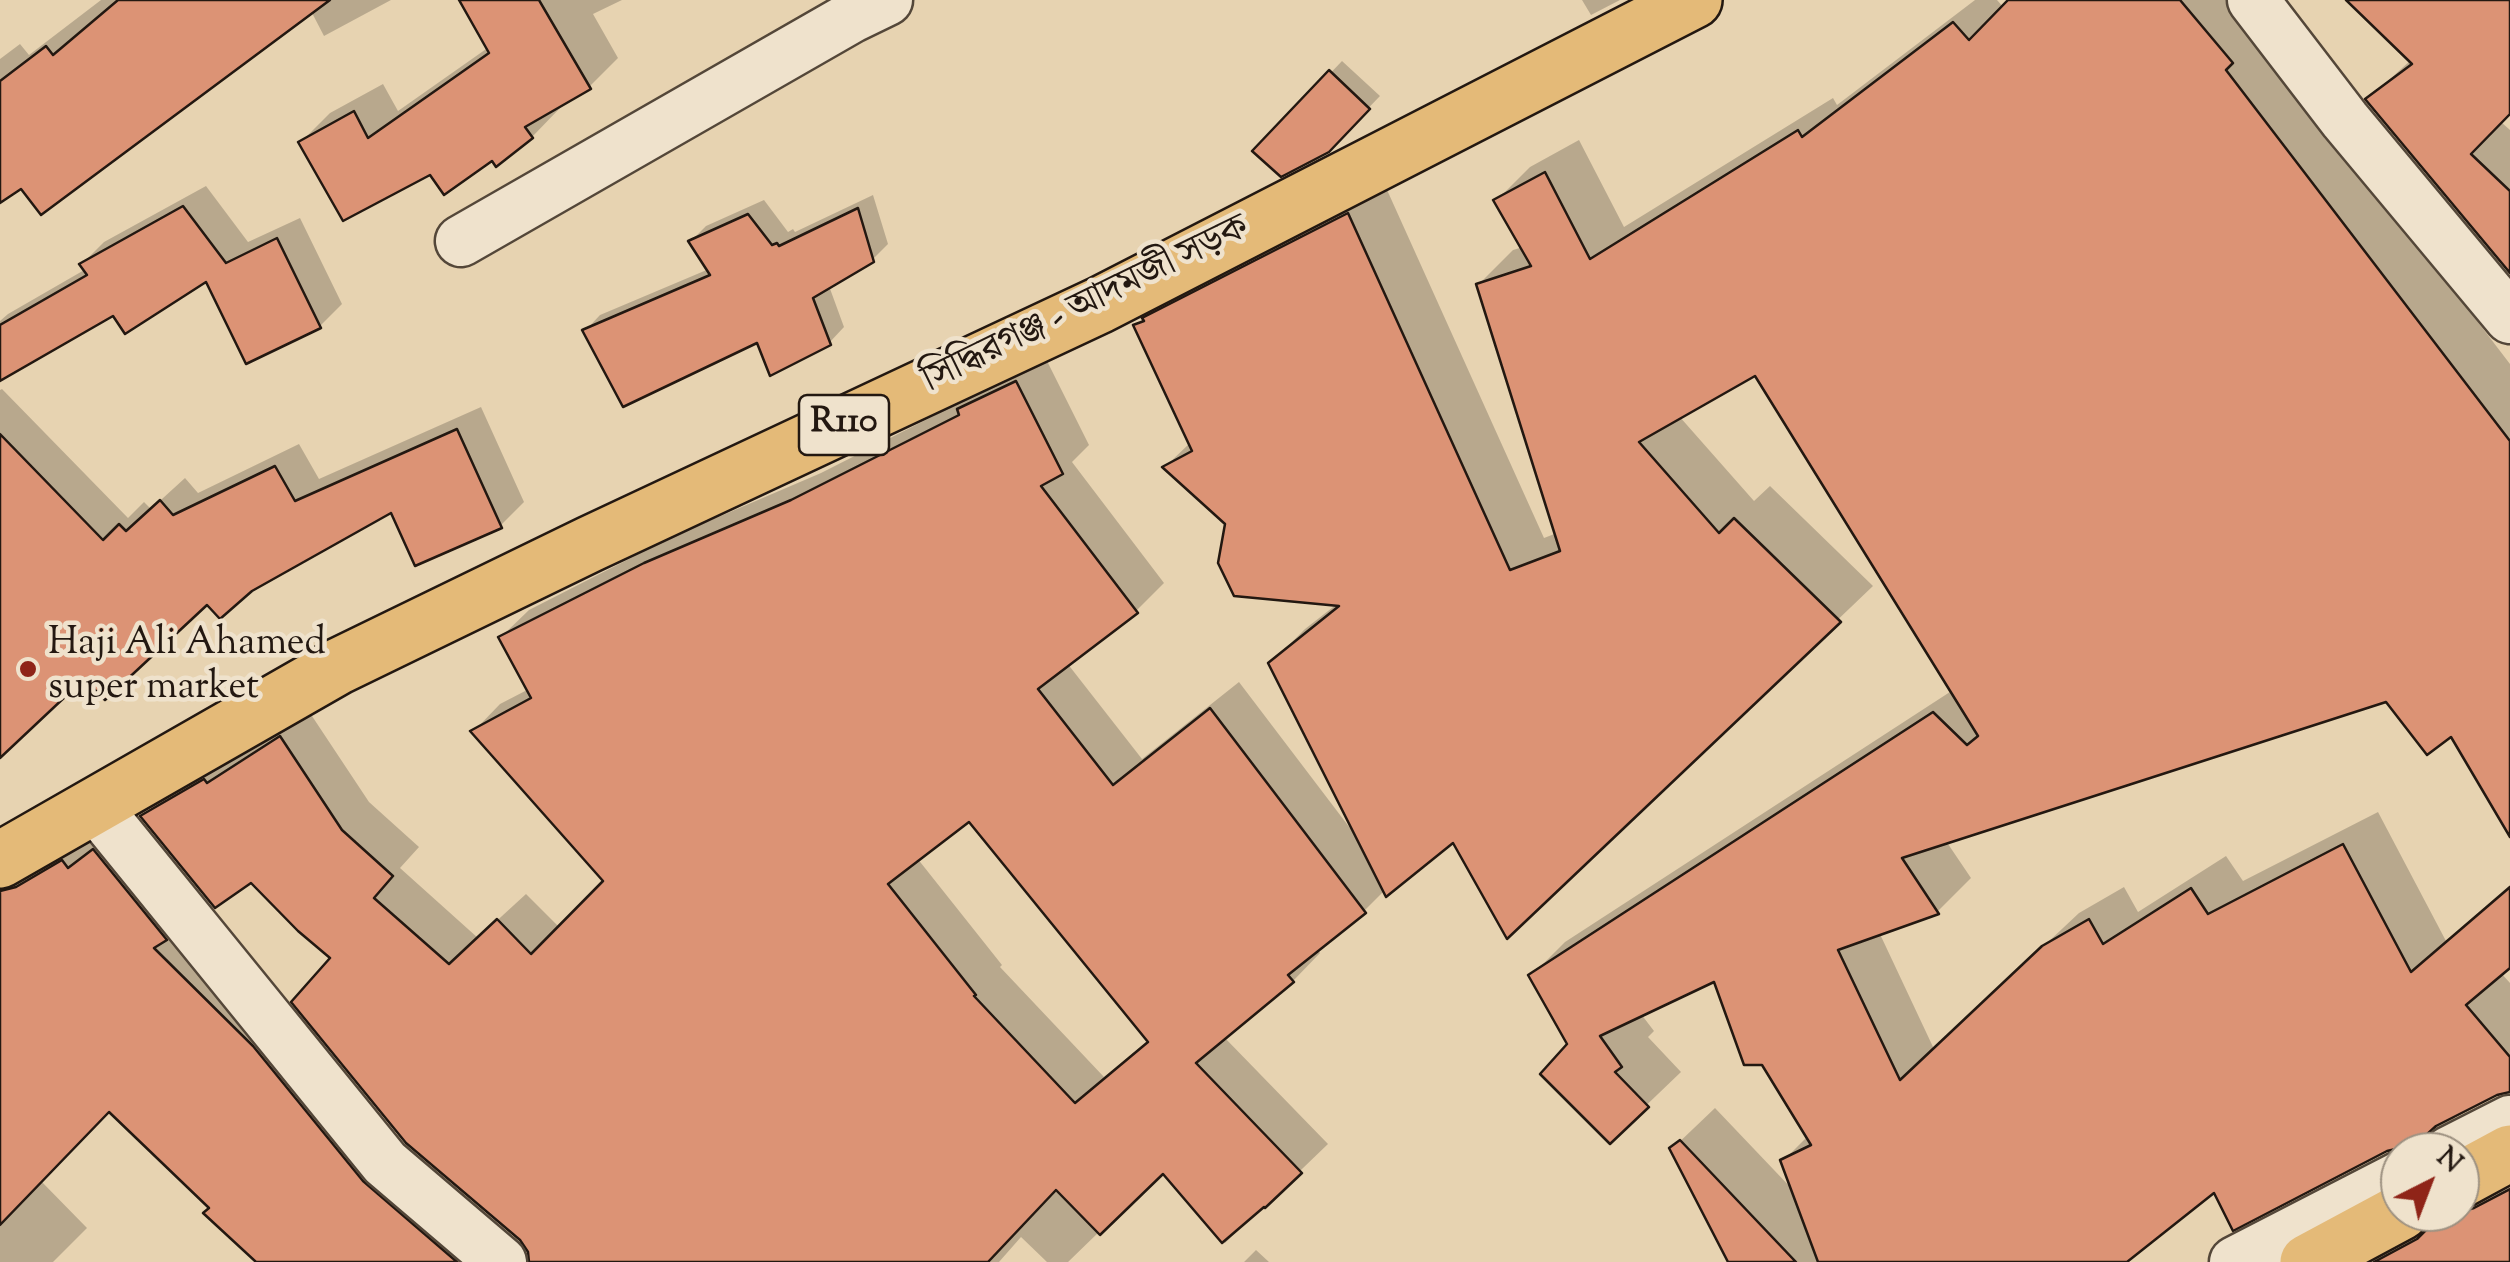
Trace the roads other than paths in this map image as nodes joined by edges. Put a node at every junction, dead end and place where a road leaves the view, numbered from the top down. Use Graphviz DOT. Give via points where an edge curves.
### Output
graph roads {
  1 [pos="887,0"];
  2 [pos="1694,0"];
  3 [pos="2252,0"];
  4 [pos="461,241"];
  5 [pos="2510,318"];
  6 [pos="95,806"];
  7 [pos="2,856"];
  8 [pos="2510,1120"];
  9 [pos="2480,1136"];
  10 [pos="2510,1153"];
  11 [pos="2480,1169"];
  12 [pos="2380,1187"];
  13 [pos="2380,1223"];
  14 [pos="501,1262"];
  15 [pos="2234,1262"];
  16 [pos="2308,1262"];
  1 -- 4 [label="street"];
  2 -- 6 [label="main road, সিদ্ধিরগঞ্জ - আদমজী সড়ক / R110" via="1100,305 339,666"];
  3 -- 5 [label="street"];
  6 -- 7 [label="main road, সিদ্ধিরগঞ্জ - আদমজী সড়ক / R110"];
  6 -- 14 [label="street" via="385,1163"];
  8 -- 9 [label="street"];
  10 -- 11 [label="main road"];
  12 -- 15 [label="street"];
  13 -- 16 [label="main road"];
}
